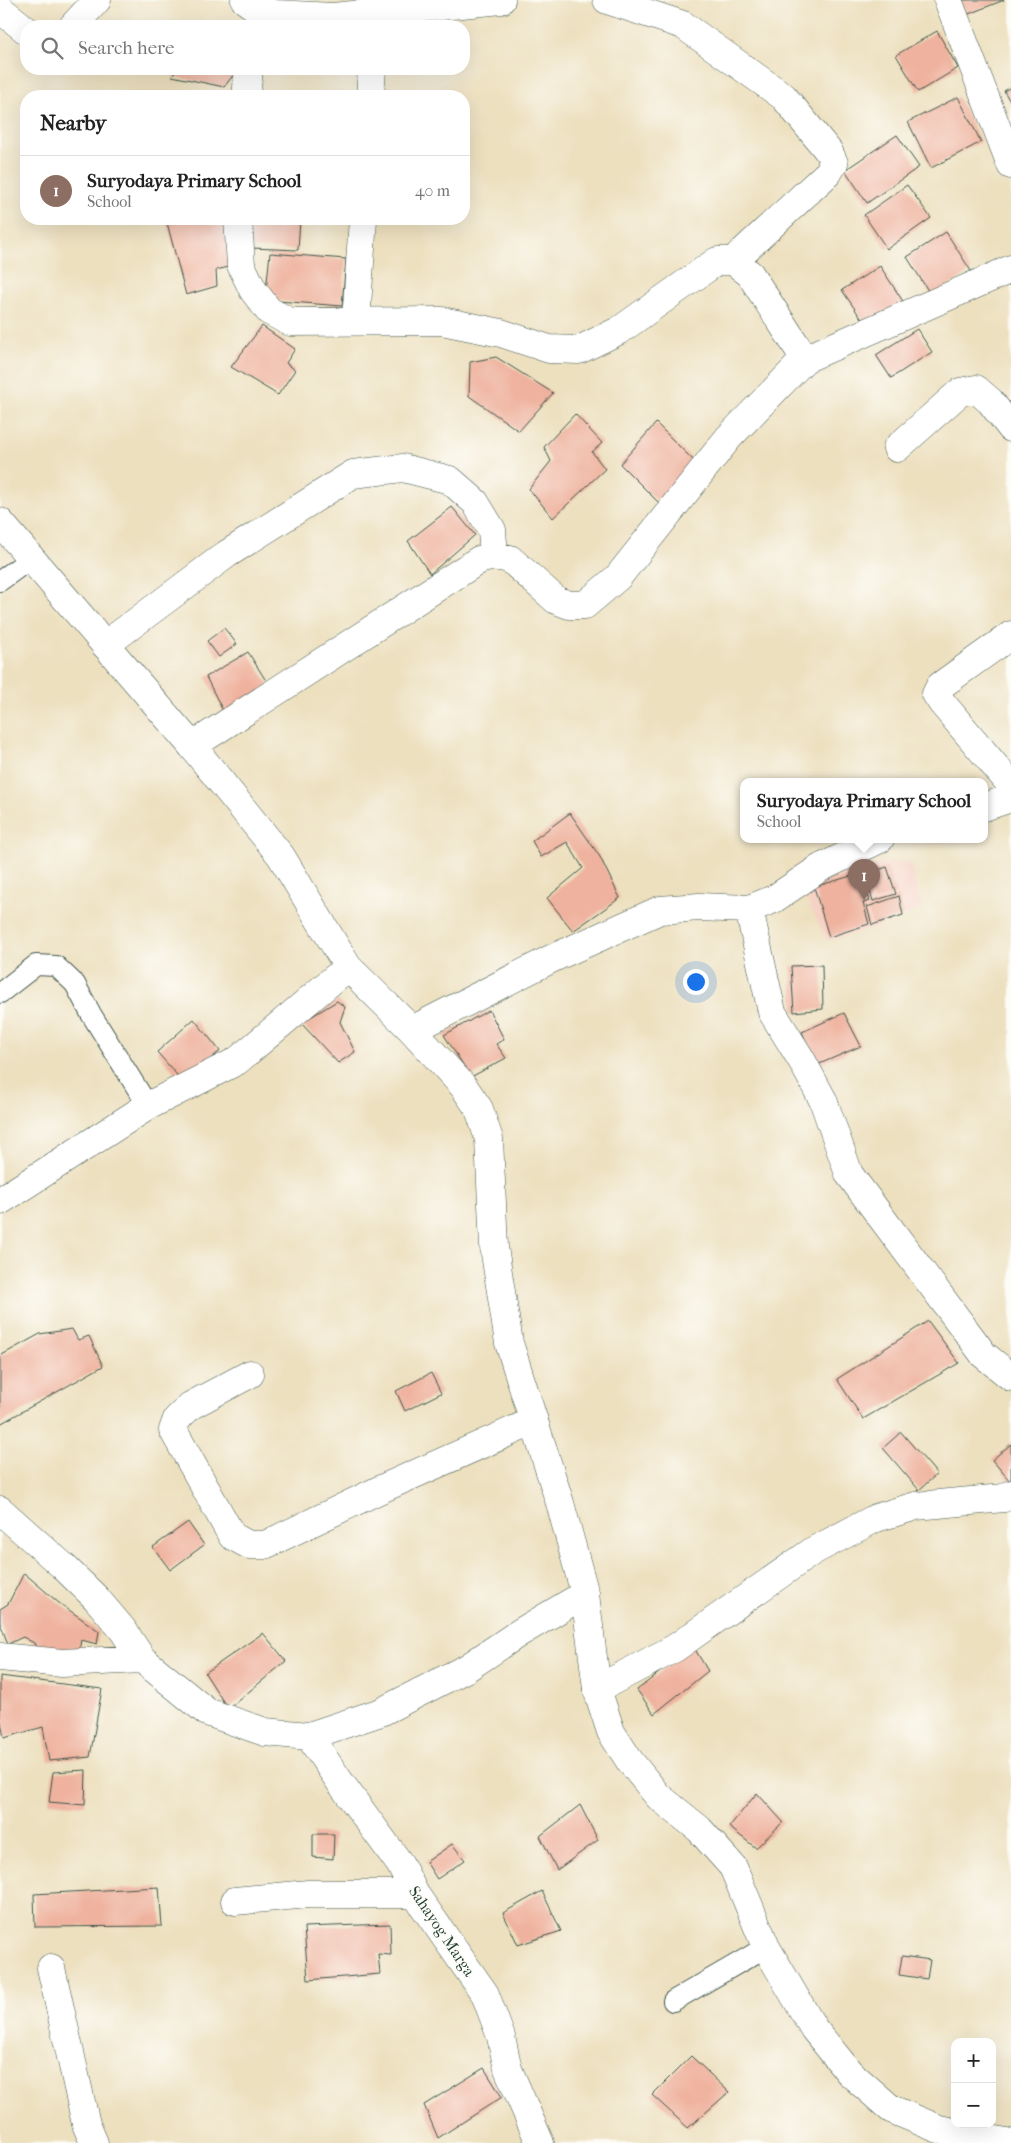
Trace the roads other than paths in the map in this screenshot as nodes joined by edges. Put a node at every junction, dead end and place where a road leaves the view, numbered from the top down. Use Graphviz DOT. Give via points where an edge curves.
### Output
graph roads {
  1 [pos="97,0"];
  2 [pos="501,0"];
  3 [pos="606,0"];
  4 [pos="948,0"];
  5 [pos="0,9"];
  6 [pos="252,11"];
  7 [pos="79,20"];
  8 [pos="375,20"];
  9 [pos="20,25"];
  10 [pos="248,75"];
  11 [pos="372,75"];
  12 [pos="247,90"];
  13 [pos="370,90"];
  14 [pos="1011,165"];
  15 [pos="238,225"];
  16 [pos="363,225"];
  17 [pos="733,261"];
  18 [pos="1011,269"];
  19 [pos="356,321"];
  20 [pos="805,359"];
  21 [pos="1011,428"];
  22 [pos="897,448"];
  23 [pos="0,522"];
  24 [pos="494,556"];
  25 [pos="30,559"];
  26 [pos="0,581"];
  27 [pos="1011,635"];
  28 [pos="105,645"];
  29 [pos="192,746"];
  30 [pos="1011,785"];
  31 [pos="1011,798"];
  32 [pos="988,806"];
  33 [pos="872,843"];
  34 [pos="749,909"];
  35 [pos="348,967"];
  36 [pos="0,993"];
  37 [pos="412,1030"];
  38 [pos="148,1106"];
  39 [pos="0,1201"];
  40 [pos="250,1374"];
  41 [pos="1011,1378"];
  42 [pos="534,1421"];
  43 [pos="1011,1494"];
  44 [pos="0,1510"];
  45 [pos="585,1594"];
  46 [pos="0,1657"];
  47 [pos="142,1659"];
  48 [pos="596,1690"];
  49 [pos="309,1736"];
  50 [pos="415,1894"];
  51 [pos="235,1901"];
  52 [pos="766,1947"];
  53 [pos="52,1968"];
  54 [pos="673,2001"];
  55 [pos="94,2143"];
  56 [pos="540,2143"];
  57 [pos="1011,2143"];
  1 -- 7 [label="street"];
  2 -- 8 [label="street"];
  3 -- 17 [label="street" via="682,25 784,97 829,152 834,163 828,173"];
  4 -- 14 [label="street"];
  5 -- 9 [label="street"];
  6 -- 8 [label="street"];
  10 -- 12 [label="street"];
  11 -- 13 [label="street"];
  15 -- 19 [label="street" via="241,265 253,290 269,311 290,322"];
  16 -- 19 [label="street"];
  17 -- 19 [label="street" via="717,261 620,330 579,350 549,349 501,333 442,321"];
  17 -- 20 [label="street" via="750,274"];
  18 -- 20 [label="street"];
  20 -- 24 [label="street" via="729,437 618,577 585,605 569,605 556,600 510,559"];
  21 -- 22 [label="street" via="976,389 960,392"];
  23 -- 25 [label="street"];
  24 -- 28 [label="street" via="492,530 475,502 450,480 403,468 353,474 227,554"];
  24 -- 29 [label="street" via="479,560"];
  25 -- 26 [label="lane"];
  25 -- 28 [label="street"];
  27 -- 30 [label="street" via="940,686 936,694"];
  28 -- 29 [label="street"];
  29 -- 35 [label="street" via="281,856"];
  31 -- 32 [label="street"];
  33 -- 34 [label="street" via="820,868 774,899"];
  34 -- 37 [label="street" via="699,907 660,910 553,958"];
  34 -- 41 [label="street" via="772,1012 823,1100 849,1174 984,1355"];
  35 -- 37 [label="street"];
  35 -- 38 [label="street" via="237,1062"];
  36 -- 38 [label="lane" via="36,965 56,966 75,984"];
  37 -- 42 [label="street" via="464,1087 479,1109 489,1139 494,1247 509,1343"];
  38 -- 39 [label="street"];
  40 -- 42 [label="street" via="190,1406 177,1419 173,1430 232,1536 249,1546 265,1545 378,1490"];
  42 -- 45 [label="street"];
  43 -- 48 [label="street" via="1004,1498 916,1506 876,1518 813,1551 675,1648"];
  44 -- 47 [label="street" via="96,1598"];
  45 -- 48 [label="street"];
  45 -- 49 [label="street" via="467,1668 382,1712"];
  46 -- 47 [label="street" via="62,1663"];
  47 -- 49 [label="street" via="207,1712 265,1732"];
  48 -- 52 [label="street" via="611,1732 629,1760 658,1796 699,1829 732,1867"];
  49 -- 50 [label="street, Sahayog Marga" via="400,1864"];
  50 -- 51 [label="street" via="308,1894"];
  50 -- 56 [label="street, Sahayog Marga" via="485,1994 501,2037 508,2069"];
  52 -- 54 [label="lane"];
  52 -- 57 [label="street" via="814,2029 849,2072 891,2109 939,2129"];
  53 -- 55 [label="street" via="86,2124"];
}
